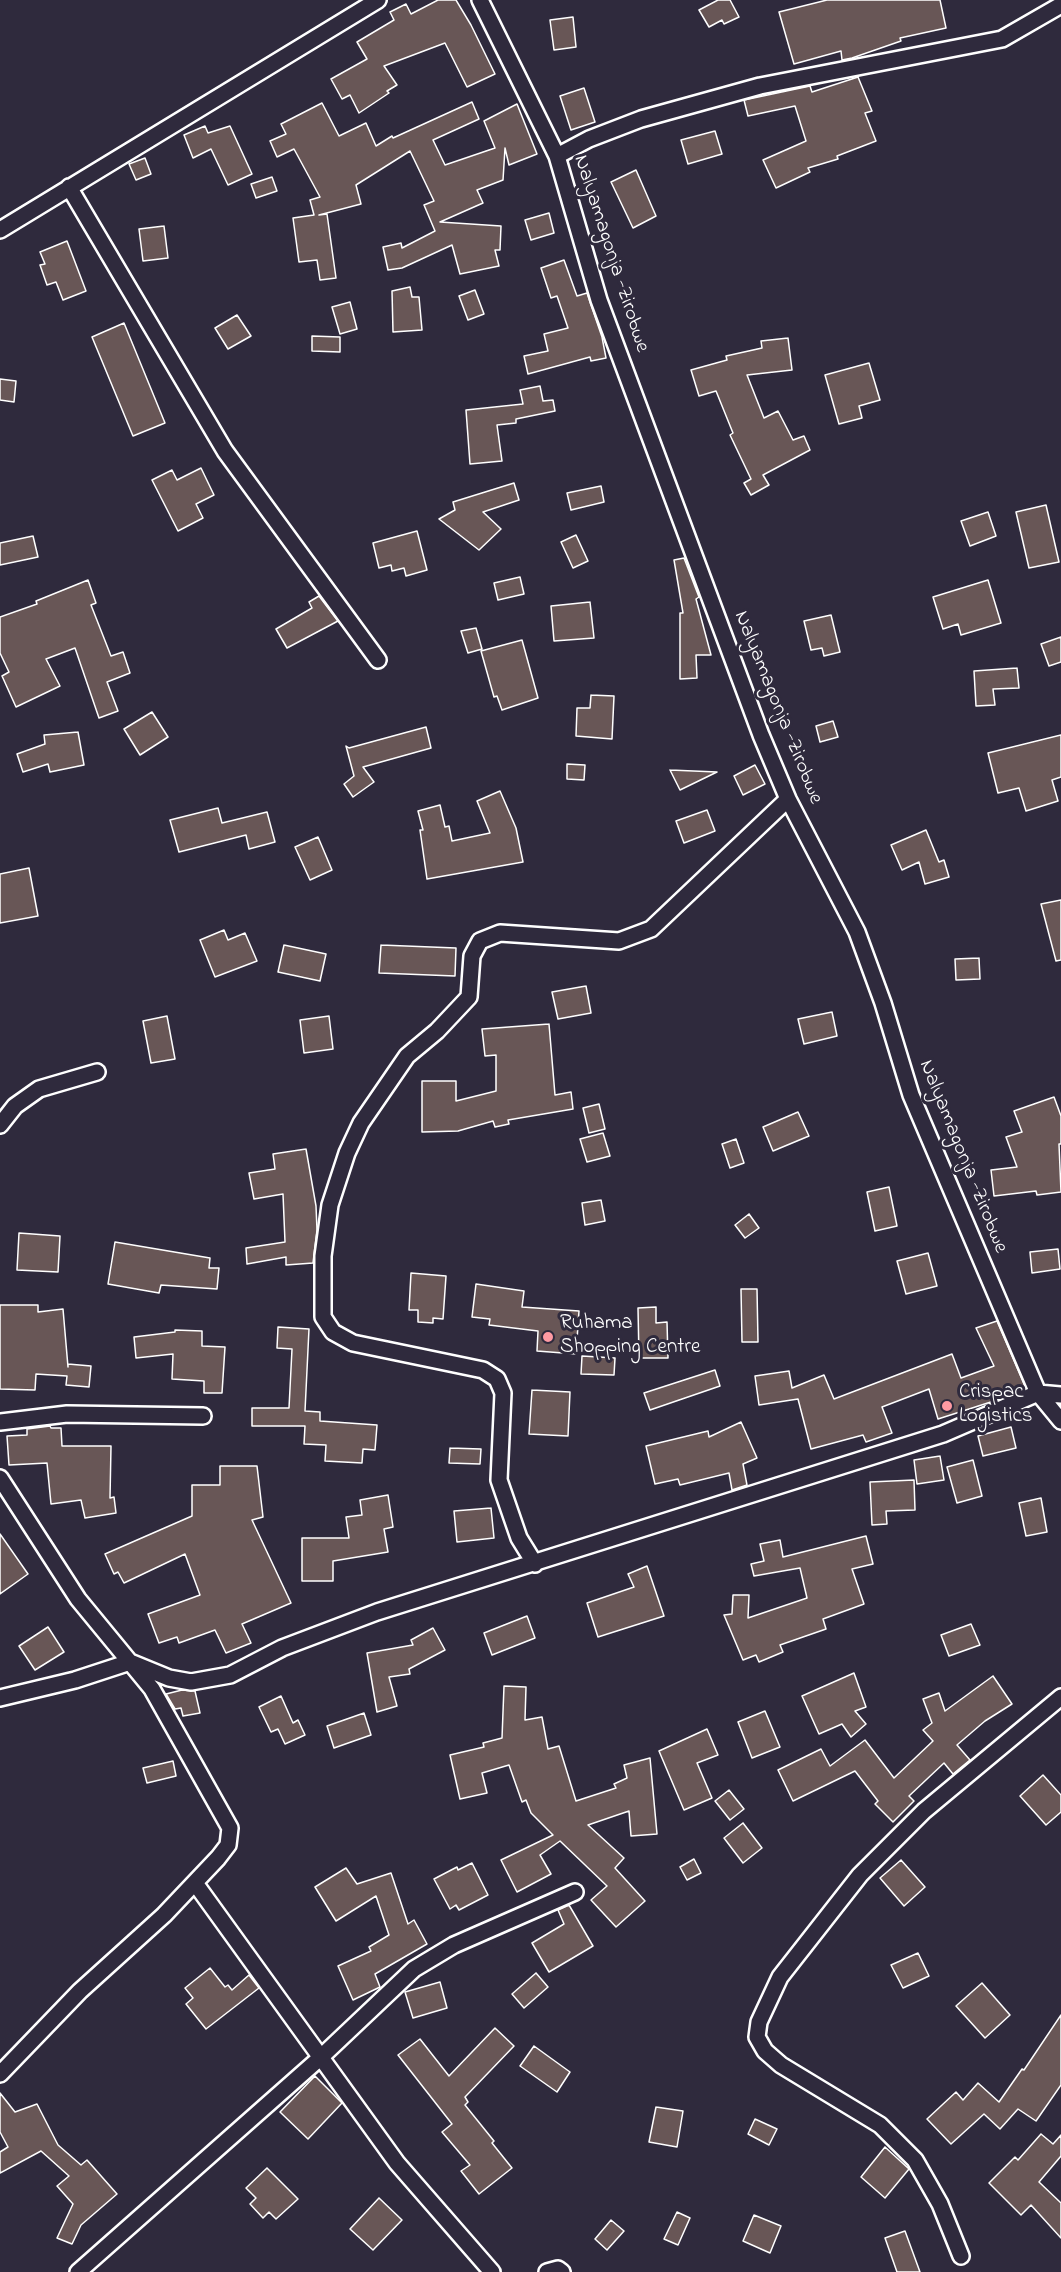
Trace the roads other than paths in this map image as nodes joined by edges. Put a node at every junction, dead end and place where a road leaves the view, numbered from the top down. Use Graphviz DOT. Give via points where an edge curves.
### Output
graph roads {
  1 [pos="378,0"];
  2 [pos="480,0"];
  3 [pos="1061,4"];
  4 [pos="557,156"];
  5 [pos="69,187"];
  6 [pos="0,230"];
  7 [pos="378,660"];
  8 [pos="788,799"];
  9 [pos="97,1072"];
  10 [pos="1,1123"];
  11 [pos="1038,1393"];
  12 [pos="1061,1395"];
  13 [pos="203,1416"];
  14 [pos="1061,1421"];
  15 [pos="0,1422"];
  16 [pos="0,1478"];
  17 [pos="535,1564"];
  18 [pos="130,1662"];
  19 [pos="1061,1697"];
  20 [pos="0,1698"];
  21 [pos="195,1883"];
  22 [pos="575,1892"];
  23 [pos="320,2058"];
  24 [pos="0,2074"];
  25 [pos="961,2256"];
  26 [pos="78,2272"];
  27 [pos="492,2272"];
  28 [pos="548,2272"];
  29 [pos="562,2272"];
  1 -- 5 [label="street" via="174,127"];
  2 -- 4 [label="street, Nalyamagonja -Zirobwe"];
  3 -- 4 [label="street" via="1002,39 760,86 641,119"];
  4 -- 8 [label="street, Nalyamagonja -Zirobwe" via="599,300"];
  5 -- 6 [label="street"];
  5 -- 7 [label="street" via="225,451"];
  8 -- 11 [label="street, Nalyamagonja -Zirobwe" via="858,932 911,1095"];
  8 -- 17 [label="street" via="651,928 619,941 500,933 480,941 472,956 469,997 407,1056 347,1153 330,1205 323,1256 323,1317 333,1332 352,1343 483,1370 496,1379 503,1394 499,1480 519,1538"];
  9 -- 10 [label="street" via="39,1089 15,1106"];
  11 -- 12 [label="street"];
  11 -- 14 [label="street, Nalyamagonja -Zirobwe"];
  11 -- 17 [label="street" via="943,1434"];
  13 -- 15 [label="street" via="68,1414"];
  16 -- 18 [label="street" via="78,1599"];
  17 -- 18 [label="street" via="378,1612 282,1648 230,1675 191,1682 169,1678"];
  18 -- 20 [label="street"];
  18 -- 21 [label="street" via="152,1689 230,1828 228,1845"];
  19 -- 25 [label="street" via="924,1811 860,1875 780,1977 759,2022 757,2037 765,2051 880,2126 915,2160 940,2204"];
  21 -- 23 [label="street"];
  21 -- 24 [label="street" via="80,1991"];
  22 -- 23 [label="street" via="454,1945 414,1969"];
  23 -- 26 [label="street"];
  23 -- 27 [label="street" via="397,2163"];
  28 -- 29 [label="street"];
}
